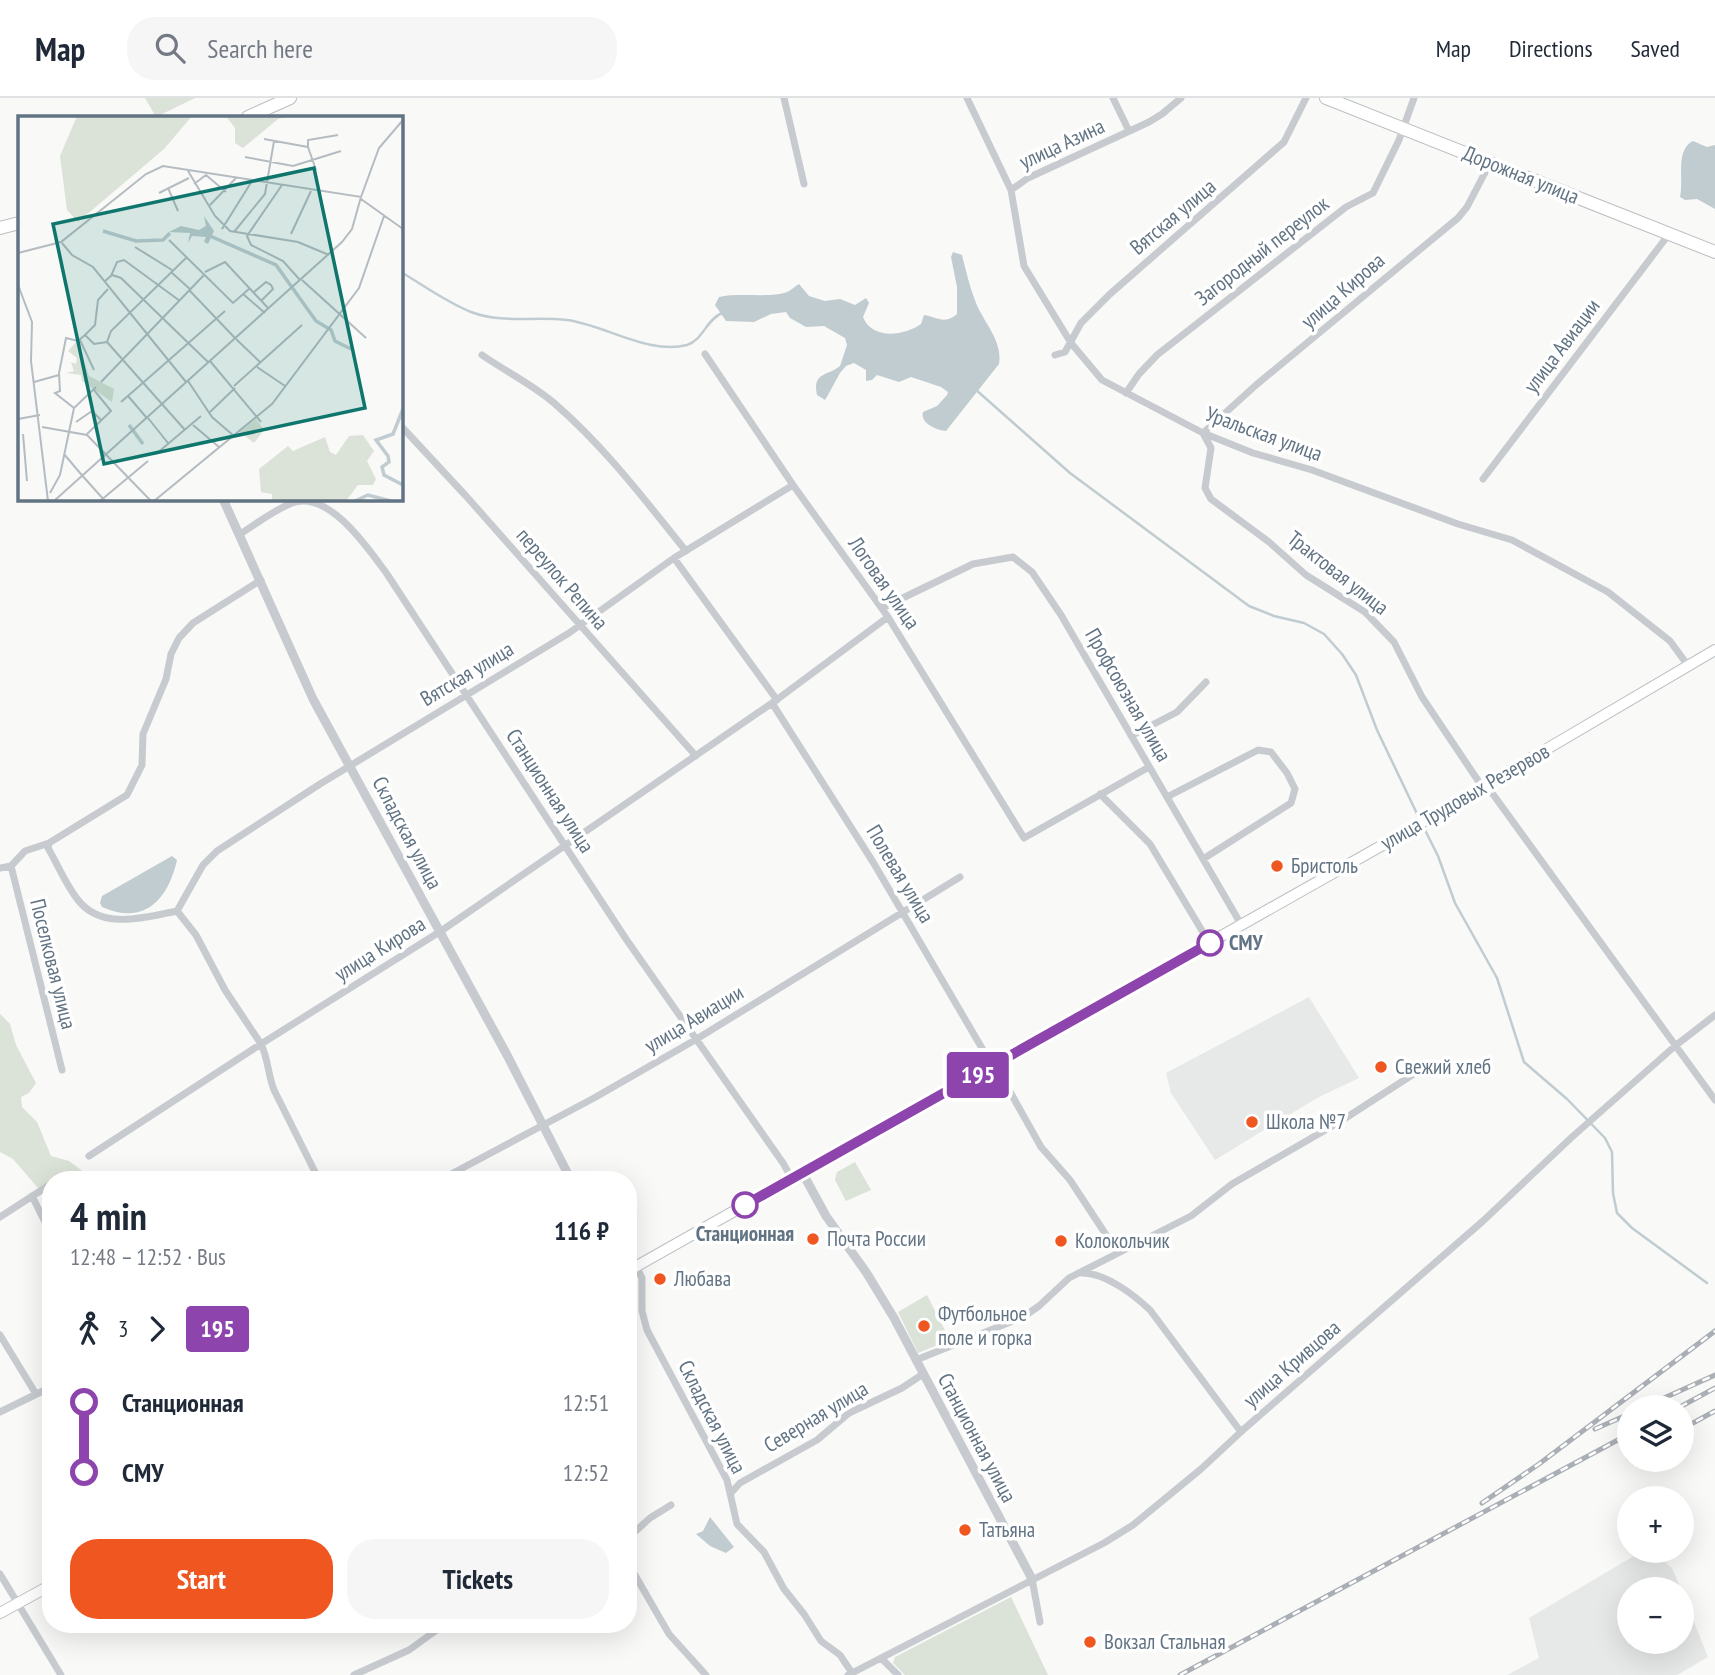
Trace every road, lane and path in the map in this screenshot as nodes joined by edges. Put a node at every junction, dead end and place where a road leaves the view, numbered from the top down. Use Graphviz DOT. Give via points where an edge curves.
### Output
graph roads {
  1 [pos="290,98"];
  2 [pos="784,98"];
  3 [pos="967,98"];
  4 [pos="1113,98"];
  5 [pos="1181,98"];
  6 [pos="1306,98"];
  7 [pos="1326,98"];
  8 [pos="1414,98"];
  9 [pos="250,116"];
  10 [pos="1403,128"];
  11 [pos="1129,131"];
  12 [pos="1490,163"];
  13 [pos="804,184"];
  14 [pos="1011,190"];
  15 [pos="18,223"];
  16 [pos="0,228"];
  17 [pos="1669,234"];
  18 [pos="1715,252"];
  19 [pos="1071,343"];
  20 [pos="705,354"];
  21 [pos="482,355"];
  22 [pos="1055,355"];
  23 [pos="1126,393"];
  24 [pos="402,427"];
  25 [pos="1203,433"];
  26 [pos="1483,479"];
  27 [pos="793,485"];
  28 [pos="223,500"];
  29 [pos="295,500"];
  30 [pos="240,534"];
  31 [pos="686,551"];
  32 [pos="674,558"];
  33 [pos="261,580"];
  34 [pos="882,608"];
  35 [pos="888,617"];
  36 [pos="580,625"];
  37 [pos="1715,650"];
  38 [pos="1689,667"];
  39 [pos="1206,682"];
  40 [pos="466,695"];
  41 [pos="774,702"];
  42 [pos="1131,736"];
  43 [pos="695,756"];
  44 [pos="351,766"];
  45 [pos="1149,766"];
  46 [pos="1485,787"];
  47 [pos="1100,794"];
  48 [pos="1167,797"];
  49 [pos="49,843"];
  50 [pos="565,846"];
  51 [pos="1203,859"];
  52 [pos="11,866"];
  53 [pos="0,868"];
  54 [pos="960,877"];
  55 [pos="177,911"];
  56 [pos="902,912"];
  57 [pos="1242,926"];
  58 [pos="440,931"];
  59 [pos="1210,944"];
  60 [pos="1715,1015"];
  61 [pos="695,1040"];
  62 [pos="261,1044"];
  63 [pos="1675,1046"];
  64 [pos="994,1066"];
  65 [pos="1426,1066"];
  66 [pos="62,1070"];
  67 [pos="1715,1100"];
  68 [pos="542,1124"];
  69 [pos="89,1156"];
  70 [pos="314,1171"];
  71 [pos="456,1171"];
  72 [pos="566,1171"];
  73 [pos="802,1172"];
  74 [pos="792,1179"];
  75 [pos="42,1190"];
  76 [pos="32,1196"];
  77 [pos="42,1216"];
  78 [pos="0,1217"];
  79 [pos="1118,1253"];
  80 [pos="637,1265"];
  81 [pos="1075,1275"];
  82 [pos="637,1277"];
  83 [pos="0,1335"];
  84 [pos="916,1360"];
  85 [pos="923,1374"];
  86 [pos="42,1391"];
  87 [pos="36,1394"];
  88 [pos="0,1412"];
  89 [pos="1241,1432"];
  90 [pos="730,1494"];
  91 [pos="671,1506"];
  92 [pos="637,1530"];
  93 [pos="0,1574"];
  94 [pos="637,1579"];
  95 [pos="1032,1579"];
  96 [pos="42,1590"];
  97 [pos="17,1604"];
  98 [pos="0,1613"];
  99 [pos="1040,1622"];
  100 [pos="425,1633"];
  101 [pos="881,1658"];
  102 [pos="850,1674"];
  103 [pos="61,1675"];
  104 [pos="354,1675"];
  105 [pos="706,1675"];
  106 [pos="898,1675"];
  1 -- 9 [label="highway"];
  2 -- 13 [label="street"];
  3 -- 14 [label="street, Уральская улица"];
  4 -- 11 [label="street, улица Азина"];
  5 -- 11 [label="street, улица Азина"];
  6 -- 19 [label="street, Вятская улица" via="1284,142 1105,298 1081,323"];
  7 -- 10 [label="highway, Дорожная улица"];
  8 -- 10 [label="street, Загородный переулок"];
  10 -- 12 [label="highway, Дорожная улица"];
  10 -- 23 [label="street, Загородный переулок" via="1371,196 1346,207 1157,355"];
  11 -- 14 [label="street, улица Азина"];
  12 -- 17 [label="highway, Дорожная улица"];
  12 -- 25 [label="street, улица Кирова" via="1458,218"];
  14 -- 19 [label="street, Уральская улица" via="1024,266"];
  15 -- 16 [label="highway"];
  17 -- 18 [label="highway, Дорожная улица"];
  17 -- 26 [label="street, улица Авиации"];
  19 -- 22 [label="street, Вятская улица" via="1065,352"];
  19 -- 23 [label="street, Уральская улица" via="1102,380"];
  20 -- 27 [label="street, Логовая улица"];
  21 -- 31 [label="street" via="536,389 580,427"];
  23 -- 25 [label="street, Уральская улица"];
  24 -- 36 [label="street, переулок Репина"];
  25 -- 38 [label="street, Уральская улица" via="1512,540 1608,592 1670,641"];
  25 -- 46 [label="street, Трактовая улица" via="1211,449 1205,488 1211,499 1306,575 1365,612 1394,642 1422,696"];
  27 -- 31 [label="street, Вятская улица"];
  27 -- 34 [label="street, Логовая улица"];
  28 -- 30 [label="street, Складская улица"];
  29 -- 30 [label="street, Станционная улица"];
  29 -- 40 [label="street, Станционная улица" via="322,506 352,529"];
  30 -- 33 [label="street, Складская улица"];
  31 -- 32 [label="street, Вятская улица"];
  32 -- 36 [label="street, Вятская улица"];
  32 -- 41 [label="street, Полевая улица"];
  33 -- 44 [label="street, Складская улица" via="313,699"];
  33 -- 49 [label="street" via="193,623 179,638 143,734 142,765 127,795"];
  34 -- 35 [label="street, Логовая улица"];
  34 -- 42 [label="street, Профсоюзная улица" via="973,564 1013,557 1032,572 1061,615"];
  35 -- 41 [label="street, улица Кирова"];
  35 -- 47 [label="street, Логовая улица" via="1024,838"];
  36 -- 40 [label="street, Вятская улица"];
  36 -- 43 [label="street, переулок Репина"];
  37 -- 38 [label="main road, улица Трудовых Резервов"];
  38 -- 46 [label="main road, улица Трудовых Резервов"];
  39 -- 42 [label="street" via="1177,712"];
  40 -- 44 [label="street, Вятская улица"];
  40 -- 50 [label="street, Станционная улица"];
  41 -- 43 [label="street, улица Кирова"];
  41 -- 56 [label="street, Полевая улица"];
  42 -- 45 [label="street, Профсоюзная улица"];
  43 -- 50 [label="street, улица Кирова"];
  44 -- 55 [label="street, Вятская улица" via="210,857"];
  44 -- 58 [label="street, Складская улица"];
  45 -- 47 [label="street"];
  45 -- 48 [label="street, Профсоюзная улица"];
  46 -- 57 [label="main road, улица Трудовых Резервов"];
  46 -- 63 [label="street, Трактовая улица"];
  47 -- 59 [label="street" via="1150,844"];
  48 -- 51 [label="street, Профсоюзная улица"];
  48 -- 51 [label="street" via="1258,750 1271,752 1287,773 1295,789 1291,803"];
  49 -- 52 [label="street" via="25,850"];
  49 -- 55 [label="street" via="78,900 97,913 124,920"];
  50 -- 58 [label="street, улица Кирова"];
  50 -- 61 [label="street, Станционная улица"];
  51 -- 57 [label="street, Профсоюзная улица"];
  52 -- 53 [label="street"];
  52 -- 66 [label="street, Поселковая улица"];
  54 -- 56 [label="street, улица Авиации"];
  55 -- 62 [label="street"];
  56 -- 61 [label="street, улица Авиации"];
  56 -- 64 [label="street, Полевая улица"];
  57 -- 59 [label="main road, улица Трудовых Резервов"];
  58 -- 62 [label="street, улица Кирова"];
  58 -- 68 [label="street, Складская улица"];
  59 -- 64 [label="main road, улица Трудовых Резервов"];
  60 -- 63 [label="street, улица Кривцова"];
  61 -- 68 [label="street, улица Авиации"];
  61 -- 74 [label="street, Станционная улица"];
  62 -- 69 [label="street, улица Кирова"];
  62 -- 70 [label="street" via="274,1090"];
  63 -- 67 [label="street, Трактовая улица"];
  63 -- 89 [label="street, улица Кривцова"];
  64 -- 73 [label="main road, улица Трудовых Резервов"];
  64 -- 79 [label="street, Полевая улица" via="1041,1147 1070,1180"];
  65 -- 79 [label="street" via="1232,1184 1191,1216"];
  68 -- 71 [label="street, улица Авиации"];
  68 -- 72 [label="street, Складская улица"];
  73 -- 74 [label="main road, улица Трудовых Резервов"];
  73 -- 84 [label="street, Станционная улица"];
  74 -- 80 [label="main road, улица Трудовых Резервов"];
  75 -- 76 [label="street"];
  76 -- 77 [label="street"];
  76 -- 78 [label="street"];
  79 -- 81 [label="street"];
  81 -- 84 [label="street" via="1023,1317"];
  81 -- 89 [label="street" via="1096,1276 1141,1301"];
  82 -- 90 [label="street, Складская улица" via="643,1288 642,1311 650,1337 727,1480"];
  83 -- 87 [label="street"];
  84 -- 85 [label="street, Станционная улица"];
  85 -- 90 [label="street, Северная улица" via="849,1413 817,1440 740,1483"];
  85 -- 95 [label="street, Станционная улица"];
  86 -- 87 [label="street"];
  87 -- 88 [label="street"];
  89 -- 95 [label="street, улица Кривцова" via="1133,1525"];
  90 -- 102 [label="street, Складская улица" via="737,1524 764,1552 784,1589 821,1641 840,1655"];
  91 -- 92 [label="street"];
  93 -- 97 [label="street"];
  94 -- 105 [label="street" via="669,1634"];
  95 -- 99 [label="street"];
  95 -- 101 [label="street, улица Кривцова"];
  96 -- 97 [label="main road"];
  97 -- 98 [label="main road"];
  97 -- 103 [label="street"];
  100 -- 104 [label="street" via="409,1650"];
  101 -- 102 [label="street, улица Кривцова"];
  101 -- 106 [label="street"];
}
